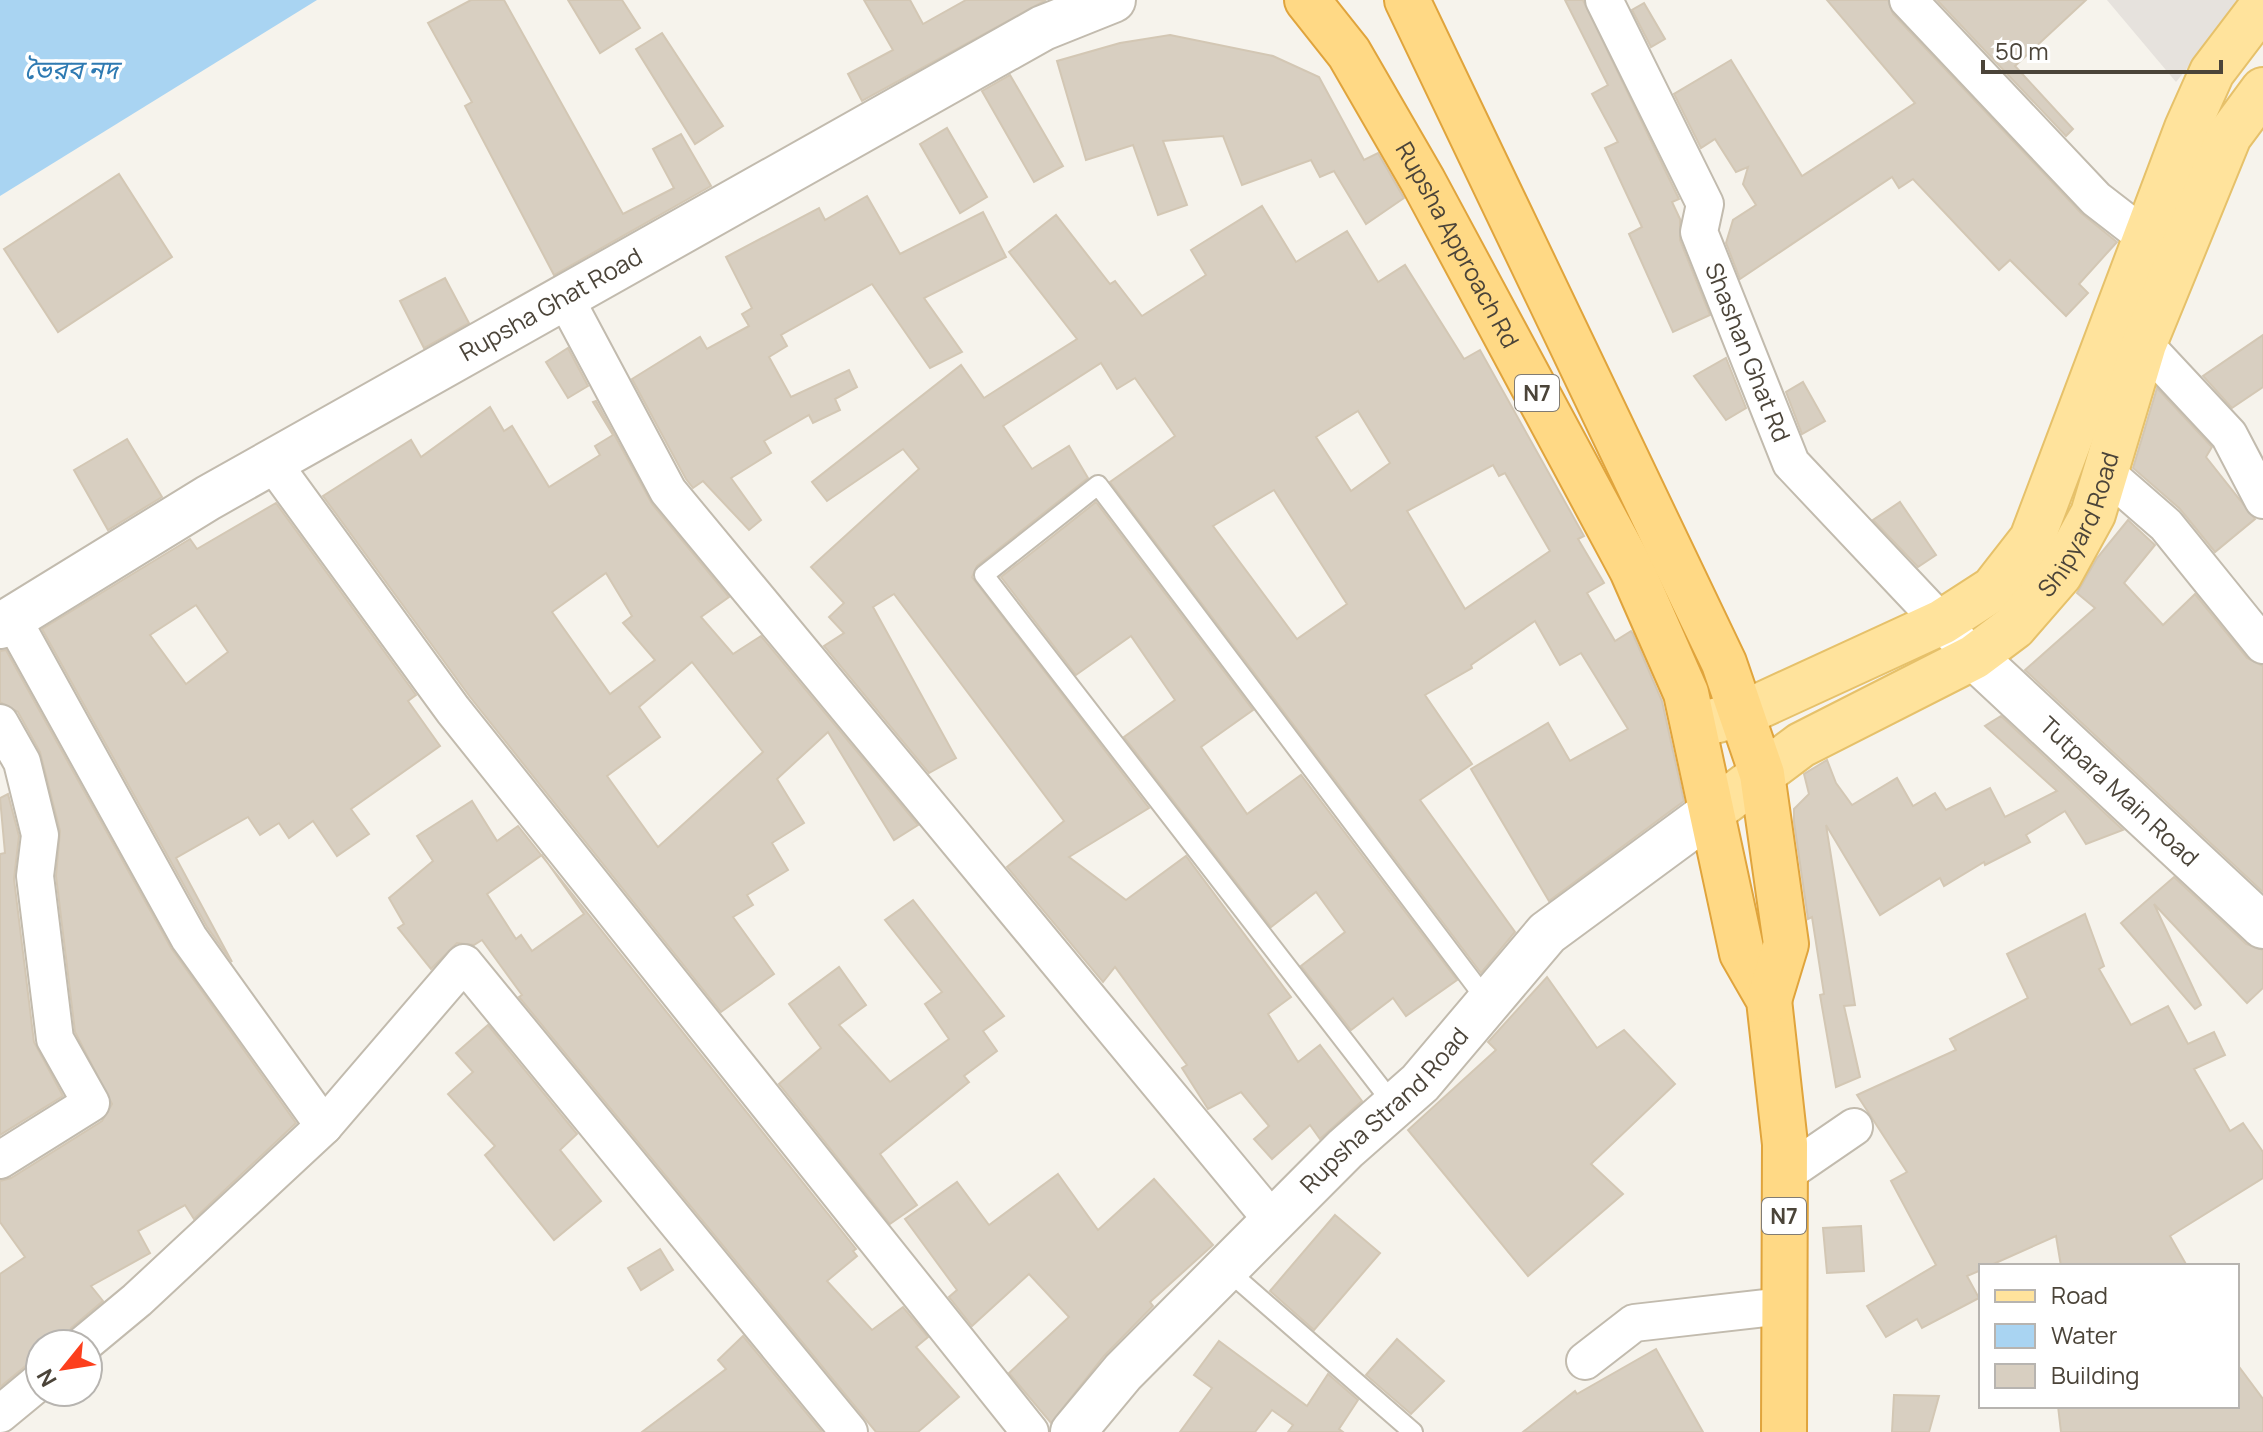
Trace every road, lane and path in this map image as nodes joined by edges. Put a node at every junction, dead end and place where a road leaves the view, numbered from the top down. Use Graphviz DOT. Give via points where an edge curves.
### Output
graph roads {
  1 [pos="1113,0"];
  2 [pos="1307,0"];
  3 [pos="1407,0"];
  4 [pos="1604,0"];
  5 [pos="1908,0"];
  6 [pos="2263,5"];
  7 [pos="2263,90"];
  8 [pos="2162,250"];
  9 [pos="565,298"];
  10 [pos="2144,344"];
  11 [pos="272,462"];
  12 [pos="2104,471"];
  13 [pos="2263,500"];
  14 [pos="6,622"];
  15 [pos="1942,622"];
  16 [pos="2263,645"];
  17 [pos="1974,657"];
  18 [pos="1742,714"];
  19 [pos="0,723"];
  20 [pos="1694,726"];
  21 [pos="1762,774"];
  22 [pos="1714,810"];
  23 [pos="2263,926"];
  24 [pos="1769,1000"];
  25 [pos="1488,1002"];
  26 [pos="1394,1105"];
  27 [pos="324,1126"];
  28 [pos="1854,1127"];
  29 [pos="0,1160"];
  30 [pos="1784,1175"];
  31 [pos="1273,1221"];
  32 [pos="1226,1269"];
  33 [pos="1784,1306"];
  34 [pos="103,1328"];
  35 [pos="1585,1361"];
  36 [pos="24,1394"];
  37 [pos="0,1414"];
  38 [pos="849,1432"];
  39 [pos="1030,1432"];
  40 [pos="1073,1432"];
  41 [pos="1413,1432"];
  42 [pos="1784,1432"];
  1 -- 9 [label="street, Rupsha Ghat Road" via="1043,28"];
  2 -- 20 [label="highway, Rupsha Approach Rd / N7" via="1349,53 1415,168 1632,570 1686,693"];
  3 -- 18 [label="highway, N7" via="1724,663"];
  4 -- 15 [label="street, Shashan Ghat Rd" via="1705,204 1699,232 1791,463"];
  5 -- 8 [label="street" via="2049,153 2096,199"];
  6 -- 8 [label="main road" via="2212,72 2187,128"];
  7 -- 8 [label="main road, Shipyard Road" via="2229,136"];
  8 -- 10 [label="main road, Shipyard Road"];
  8 -- 15 [label="main road" via="2032,539 1993,589"];
  9 -- 11 [label="street, Rupsha Ghat Road"];
  9 -- 31 [label="street" via="668,491"];
  10 -- 12 [label="main road, Shipyard Road"];
  10 -- 13 [label="street" via="2229,435"];
  11 -- 14 [label="street, Rupsha Ghat Road"];
  11 -- 39 [label="street" via="453,710"];
  12 -- 16 [label="street" via="2166,525"];
  12 -- 17 [label="main road, Shipyard Road" via="2093,514 2060,574 2014,627"];
  14 -- 27 [label="street" via="189,938"];
  15 -- 17 [label="street, Shashan Ghat Rd"];
  15 -- 18 [label="main road"];
  17 -- 21 [label="main road, Shipyard Road" via="1801,745"];
  17 -- 23 [label="street, Tutpara Main Road"];
  18 -- 20 [label="main road"];
  18 -- 21 [label="highway, N7"];
  19 -- 29 [label="street" via="22,762 40,835 35,876 55,1039 91,1103"];
  20 -- 22 [label="highway, Rupsha Approach Rd / N7"];
  21 -- 22 [label="main road, Shipyard Road"];
  21 -- 24 [label="highway, N7" via="1786,944"];
  22 -- 24 [label="highway, N7" via="1742,953"];
  22 -- 25 [label="street, Rupsha Strand Road" via="1547,933"];
  24 -- 30 [label="highway, N7"];
  25 -- 26 [label="street, Rupsha Strand Road" via="1420,1083"];
  25 -- 26 [label="lane" via="1098,485 984,575"];
  26 -- 31 [label="street, Rupsha Strand Road"];
  27 -- 34 [label="street"];
  27 -- 38 [label="street" via="464,963"];
  28 -- 30 [label="street"];
  30 -- 33 [label="highway, N7"];
  31 -- 32 [label="street, Rupsha Strand Road"];
  32 -- 40 [label="street, Rupsha Strand Road" via="1123,1372"];
  32 -- 41 [label="lane"];
  33 -- 35 [label="street" via="1634,1323"];
  33 -- 42 [label="highway, N7"];
  36 -- 37 [label="street"];
}
